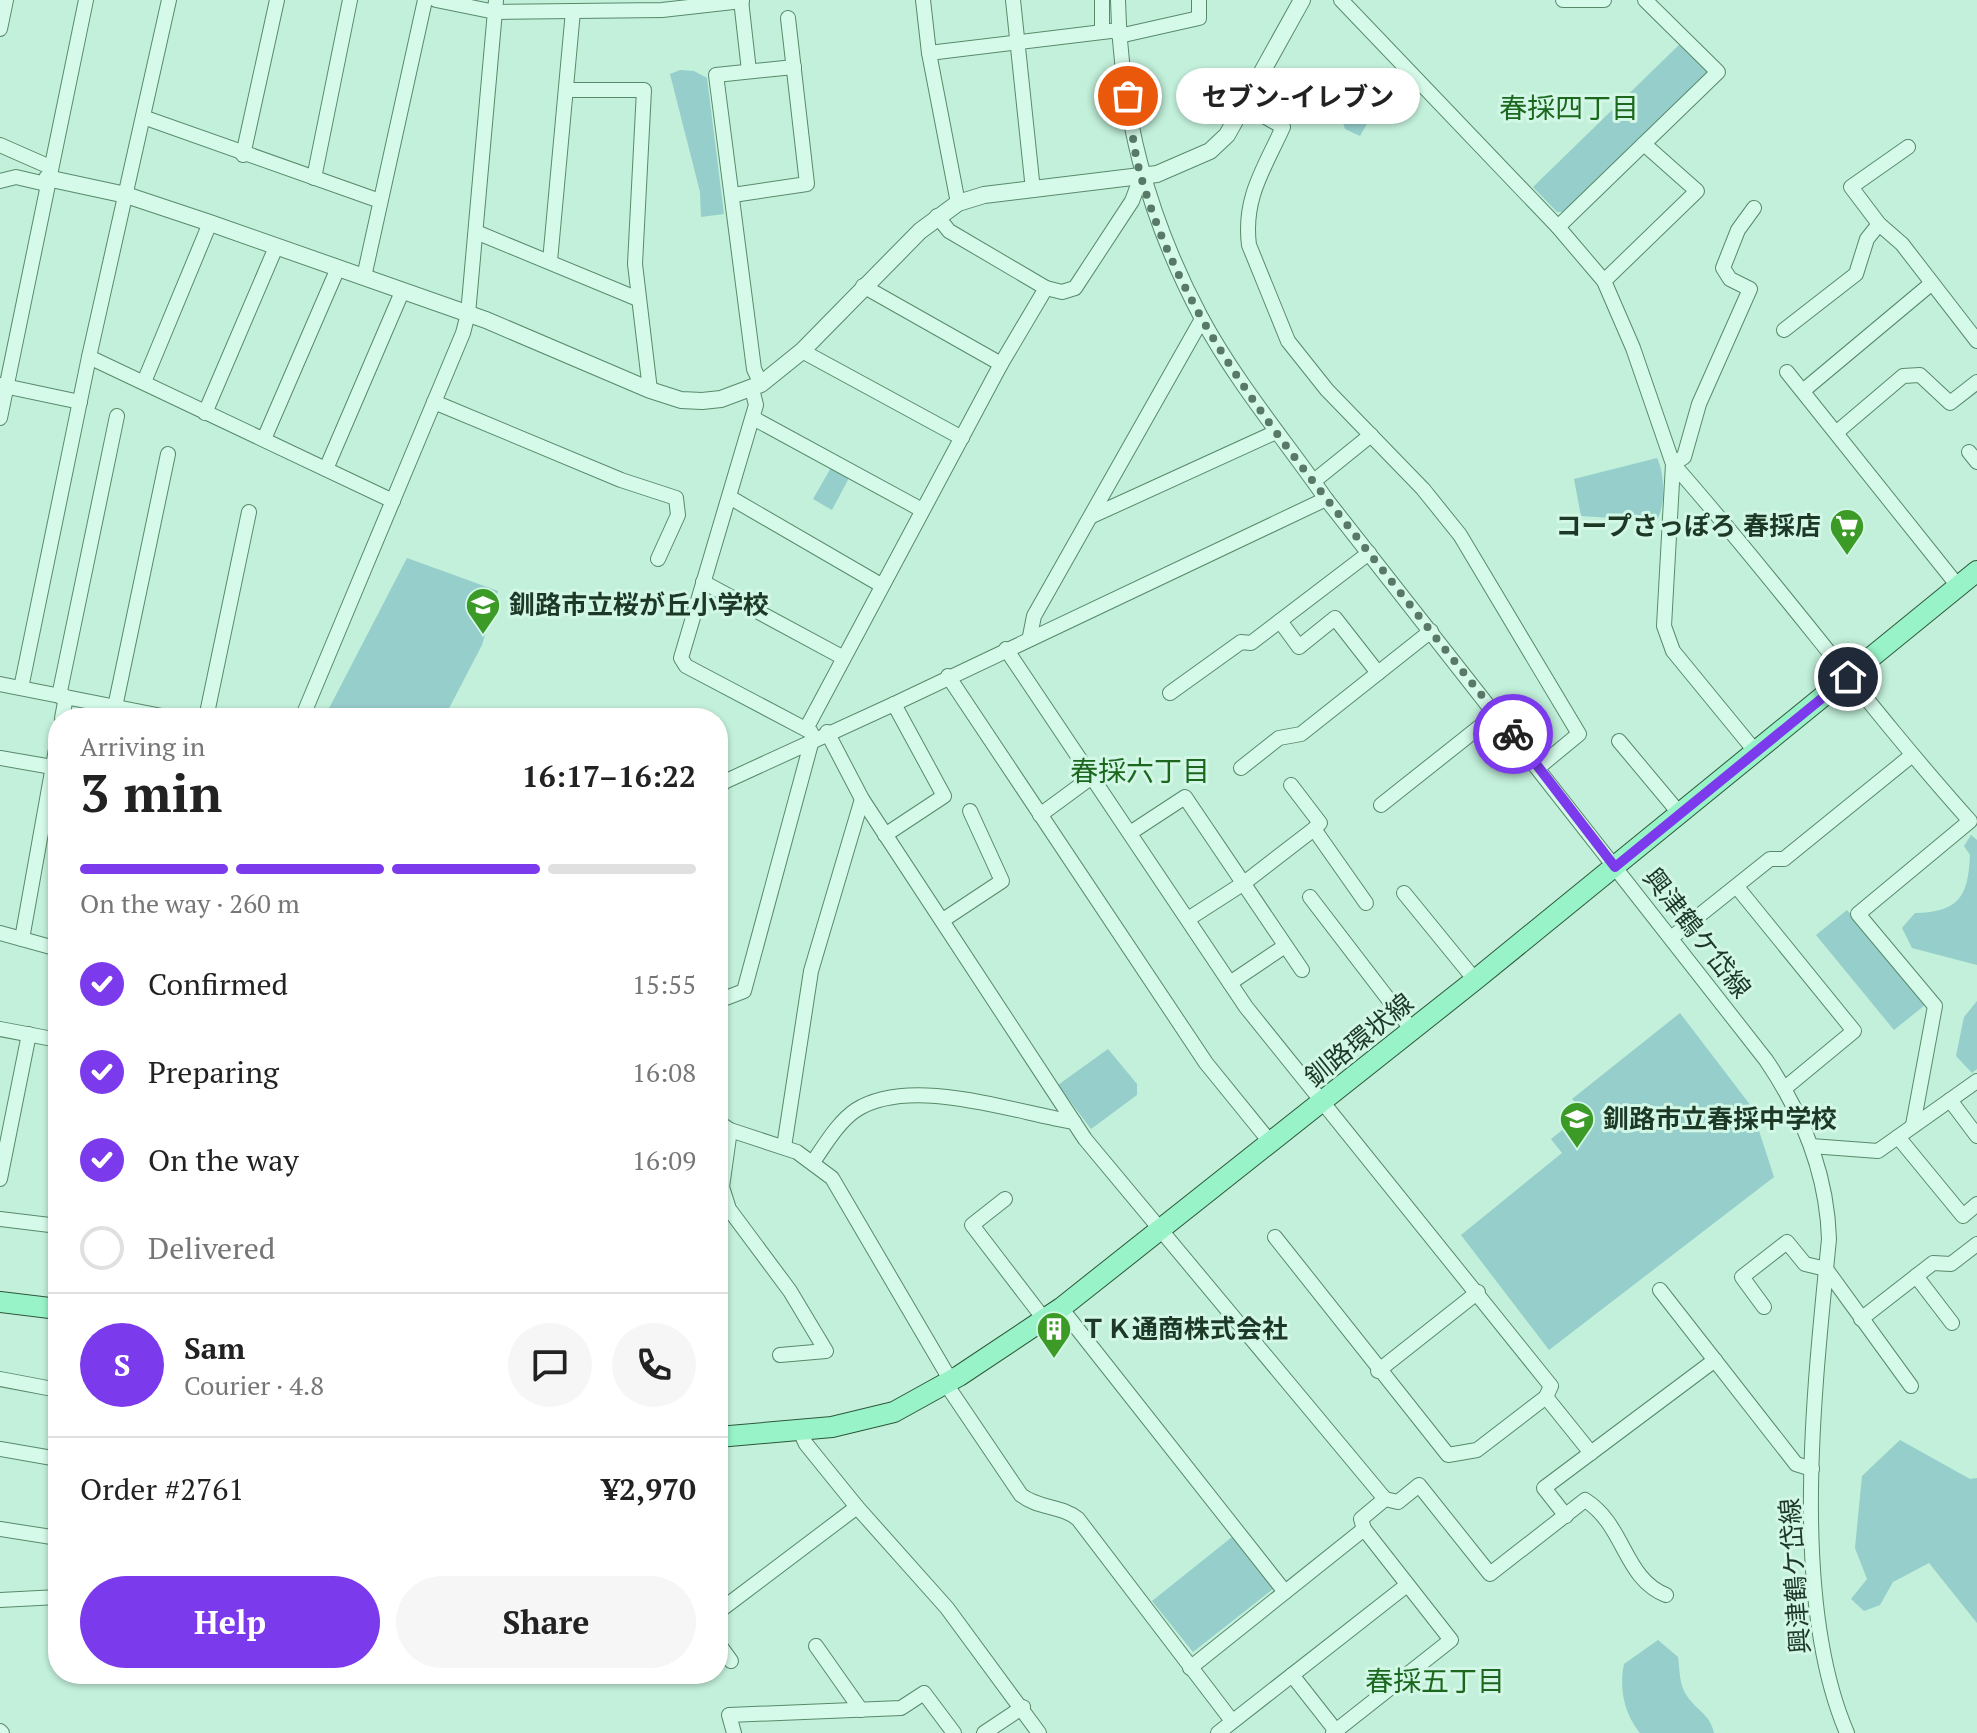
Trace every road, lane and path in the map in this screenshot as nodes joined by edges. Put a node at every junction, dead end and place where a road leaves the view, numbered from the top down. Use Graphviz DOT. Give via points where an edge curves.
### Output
graph roads {
  1 [pos="6,0"];
  2 [pos="86,0"];
  3 [pos="169,0"];
  4 [pos="277,0"];
  5 [pos="350,0"];
  6 [pos="425,0"];
  7 [pos="436,0"];
  8 [pos="923,0"];
  9 [pos="1013,0"];
  10 [pos="1102,0"];
  11 [pos="1118,0"];
  12 [pos="1199,0"];
  13 [pos="1302,0"];
  14 [pos="1342,0"];
  15 [pos="1563,0"];
  16 [pos="1604,0"];
  17 [pos="1645,0"];
  18 [pos="742,1"];
  19 [pos="662,5"];
  20 [pos="496,6"];
  21 [pos="573,11"];
  22 [pos="788,18"];
  23 [pos="0,26"];
  24 [pos="1102,32"];
  25 [pos="1119,33"];
  26 [pos="1017,42"];
  27 [pos="929,53"];
  28 [pos="794,67"];
  29 [pos="749,71"];
  30 [pos="566,90"];
  31 [pos="1245,105"];
  32 [pos="143,117"];
  33 [pos="1644,144"];
  34 [pos="0,145"];
  35 [pos="1908,147"];
  36 [pos="243,155"];
  37 [pos="48,176"];
  38 [pos="1141,177"];
  39 [pos="314,178"];
  40 [pos="0,181"];
  41 [pos="1033,190"];
  42 [pos="126,195"];
  43 [pos="733,195"];
  44 [pos="380,201"];
  45 [pos="958,203"];
  46 [pos="1754,208"];
  47 [pos="937,216"];
  48 [pos="210,223"];
  49 [pos="1879,224"];
  50 [pos="1558,227"];
  51 [pos="476,232"];
  52 [pos="276,247"];
  53 [pos="550,261"];
  54 [pos="338,268"];
  55 [pos="364,277"];
  56 [pos="1604,281"];
  57 [pos="1932,283"];
  58 [pos="863,286"];
  59 [pos="1046,288"];
  60 [pos="402,292"];
  61 [pos="638,299"];
  62 [pos="468,314"];
  63 [pos="1202,319"];
  64 [pos="1784,330"];
  65 [pos="1977,341"];
  66 [pos="802,351"];
  67 [pos="89,357"];
  68 [pos="1001,364"];
  69 [pos="1787,372"];
  70 [pos="144,382"];
  71 [pos="1977,382"];
  72 [pos="3,386"];
  73 [pos="756,387"];
  74 [pos="650,390"];
  75 [pos="1804,390"];
  76 [pos="80,402"];
  77 [pos="434,402"];
  78 [pos="205,413"];
  79 [pos="117,416"];
  80 [pos="0,418"];
  81 [pos="753,418"];
  82 [pos="1276,432"];
  83 [pos="1837,432"];
  84 [pos="1371,435"];
  85 [pos="962,438"];
  86 [pos="264,439"];
  87 [pos="168,454"];
  88 [pos="1673,464"];
  89 [pos="326,469"];
  90 [pos="1314,481"];
  91 [pos="731,498"];
  92 [pos="1326,499"];
  93 [pos="393,501"];
  94 [pos="922,510"];
  95 [pos="249,512"];
  96 [pos="1092,516"];
  97 [pos="1369,553"];
  98 [pos="658,559"];
  99 [pos="1977,571"];
  100 [pos="703,582"];
  101 [pos="881,585"];
  102 [pos="1958,586"];
  103 [pos="1280,621"];
  104 [pos="1431,631"];
  105 [pos="1030,636"];
  106 [pos="1006,649"];
  107 [pos="842,657"];
  108 [pos="1378,673"];
  109 [pos="948,676"];
  110 [pos="1848,677"];
  111 [pos="0,684"];
  112 [pos="21,688"];
  113 [pos="1170,693"];
  114 [pos="62,696"];
  115 [pos="894,704"];
  116 [pos="115,707"];
  117 [pos="62,708"];
  118 [pos="120,708"];
  119 [pos="208,708"];
  120 [pos="306,708"];
  121 [pos="1497,713"];
  122 [pos="816,734"];
  123 [pos="1619,741"];
  124 [pos="1755,751"];
  125 [pos="1911,756"];
  126 [pos="0,758"];
  127 [pos="48,767"];
  128 [pos="1539,767"];
  129 [pos="1241,768"];
  130 [pos="1093,776"];
  131 [pos="728,780"];
  132 [pos="1291,785"];
  133 [pos="862,799"];
  134 [pos="48,804"];
  135 [pos="1381,805"];
  136 [pos="970,811"];
  137 [pos="1680,814"];
  138 [pos="1040,815"];
  139 [pos="1974,818"];
  140 [pos="1314,829"];
  141 [pos="1130,833"];
  142 [pos="885,835"];
  143 [pos="1615,867"];
  144 [pos="1244,883"];
  145 [pos="1737,887"];
  146 [pos="1404,893"];
  147 [pos="1310,897"];
  148 [pos="1366,903"];
  149 [pos="1188,919"];
  150 [pos="943,920"];
  151 [pos="0,933"];
  152 [pos="1671,938"];
  153 [pos="22,939"];
  154 [pos="48,946"];
  155 [pos="1285,946"];
  156 [pos="1302,970"];
  157 [pos="1475,980"];
  158 [pos="1230,983"];
  159 [pos="728,997"];
  160 [pos="0,1029"];
  161 [pos="1412,1030"];
  162 [pos="29,1034"];
  163 [pos="48,1038"];
  164 [pos="1977,1081"];
  165 [pos="1785,1088"];
  166 [pos="1950,1100"];
  167 [pos="1322,1103"];
  168 [pos="1074,1122"];
  169 [pos="1913,1125"];
  170 [pos="728,1127"];
  171 [pos="1977,1136"];
  172 [pos="1898,1137"];
  173 [pos="1271,1143"];
  174 [pos="1811,1146"];
  175 [pos="784,1147"];
  176 [pos="813,1162"];
  177 [pos="0,1179"];
  178 [pos="1005,1199"];
  179 [pos="1977,1204"];
  180 [pos="728,1206"];
  181 [pos="0,1219"];
  182 [pos="48,1222"];
  183 [pos="1161,1232"];
  184 [pos="1275,1237"];
  185 [pos="1976,1246"];
  186 [pos="1826,1269"];
  187 [pos="1916,1276"];
  188 [pos="1660,1290"];
  189 [pos="1478,1292"];
  190 [pos="0,1302"];
  191 [pos="1764,1307"];
  192 [pos="48,1308"];
  193 [pos="1052,1313"];
  194 [pos="1861,1319"];
  195 [pos="1952,1323"];
  196 [pos="780,1355"];
  197 [pos="1715,1360"];
  198 [pos="1378,1371"];
  199 [pos="0,1379"];
  200 [pos="948,1382"];
  201 [pos="1911,1386"];
  202 [pos="48,1388"];
  203 [pos="1546,1397"];
  204 [pos="799,1429"];
  205 [pos="728,1436"];
  206 [pos="0,1449"];
  207 [pos="1591,1453"];
  208 [pos="48,1457"];
  209 [pos="1812,1469"];
  210 [pos="1385,1499"];
  211 [pos="857,1507"];
  212 [pos="1566,1516"];
  213 [pos="0,1529"];
  214 [pos="1364,1529"];
  215 [pos="48,1536"];
  216 [pos="1407,1585"];
  217 [pos="1285,1592"];
  218 [pos="1666,1595"];
  219 [pos="48,1598"];
  220 [pos="0,1600"];
  221 [pos="728,1604"];
  222 [pos="816,1646"];
  223 [pos="728,1657"];
  224 [pos="731,1661"];
  225 [pos="1190,1668"];
  226 [pos="1292,1675"];
  227 [pos="1023,1707"];
  228 [pos="861,1710"];
  229 [pos="1232,1721"];
  230 [pos="1335,1732"];
  231 [pos="734,1733"];
  232 [pos="954,1733"];
  233 [pos="984,1733"];
  234 [pos="1039,1733"];
  235 [pos="1218,1733"];
  236 [pos="1847,1733"];
  1 -- 23 [label="street"];
  2 -- 37 [label="street"];
  3 -- 32 [label="street"];
  4 -- 36 [label="street"];
  5 -- 39 [label="street"];
  6 -- 44 [label="street"];
  7 -- 20 [label="street"];
  8 -- 27 [label="street"];
  9 -- 26 [label="street"];
  10 -- 24 [label="street"];
  11 -- 25 [label="street, 興津鶴ケ岱線"];
  12 -- 25 [label="street" via="1199,18"];
  13 -- 31 [label="street"];
  14 -- 50 [label="street"];
  15 -- 16 [label="street"];
  17 -- 33 [label="street" via="1718,72"];
  18 -- 19 [label="street"];
  18 -- 29 [label="street"];
  19 -- 21 [label="street"];
  20 -- 21 [label="street"];
  20 -- 51 [label="street"];
  21 -- 30 [label="street"];
  22 -- 28 [label="street"];
  24 -- 25 [label="street"];
  24 -- 26 [label="street"];
  25 -- 38 [label="street, 興津鶴ケ岱線"];
  26 -- 27 [label="street"];
  26 -- 41 [label="street"];
  27 -- 45 [label="street"];
  28 -- 29 [label="street"];
  28 -- 43 [label="street" via="807,184"];
  29 -- 43 [label="street" via="716,75"];
  30 -- 53 [label="street"];
  30 -- 61 [label="street" via="644,90 635,264"];
  31 -- 38 [label="street" via="1210,151"];
  31 -- 84 [label="street" via="1283,127 1247,206 1249,245 1288,341"];
  32 -- 36 [label="street"];
  32 -- 42 [label="street"];
  33 -- 50 [label="street"];
  33 -- 56 [label="street" via="1697,191"];
  34 -- 37 [label="street"];
  35 -- 49 [label="street" via="1851,187"];
  36 -- 39 [label="street"];
  37 -- 40 [label="street"];
  37 -- 42 [label="street"];
  37 -- 72 [label="street"];
  38 -- 41 [label="street"];
  38 -- 59 [label="street" via="1132,201 1075,288"];
  38 -- 63 [label="street, 興津鶴ケ岱線" via="1164,241"];
  39 -- 44 [label="street"];
  41 -- 45 [label="street"];
  42 -- 48 [label="street"];
  42 -- 67 [label="street"];
  43 -- 73 [label="street"];
  44 -- 55 [label="street"];
  45 -- 47 [label="street"];
  46 -- 88 [label="street" via="1738,230 1723,268 1730,279 1750,289 1699,404 1684,457"];
  47 -- 58 [label="street"];
  47 -- 59 [label="street" via="949,231"];
  48 -- 52 [label="street"];
  48 -- 70 [label="street"];
  49 -- 57 [label="street"];
  49 -- 64 [label="street" via="1867,239 1856,274"];
  50 -- 56 [label="street"];
  51 -- 53 [label="street"];
  51 -- 62 [label="street"];
  52 -- 54 [label="street"];
  52 -- 78 [label="street"];
  53 -- 61 [label="street"];
  54 -- 55 [label="street"];
  54 -- 86 [label="street"];
  55 -- 60 [label="street"];
  56 -- 88 [label="street"];
  57 -- 65 [label="street"];
  57 -- 75 [label="street"];
  58 -- 66 [label="street"];
  58 -- 68 [label="street"];
  59 -- 68 [label="street"];
  60 -- 62 [label="street"];
  60 -- 89 [label="street"];
  61 -- 74 [label="street"];
  62 -- 74 [label="street"];
  62 -- 77 [label="street"];
  63 -- 82 [label="street, 興津鶴ケ岱線"];
  63 -- 96 [label="street"];
  66 -- 73 [label="street"];
  66 -- 85 [label="street"];
  67 -- 70 [label="street"];
  67 -- 76 [label="street"];
  68 -- 85 [label="street"];
  69 -- 75 [label="street"];
  70 -- 78 [label="street"];
  71 -- 83 [label="street" via="1950,403 1920,375 1903,376"];
  72 -- 76 [label="street"];
  72 -- 80 [label="street"];
  73 -- 74 [label="street" via="702,401"];
  73 -- 81 [label="street"];
  75 -- 83 [label="street"];
  76 -- 112 [label="street"];
  77 -- 93 [label="street"];
  77 -- 98 [label="street" via="676,498 678,515"];
  78 -- 86 [label="street"];
  79 -- 114 [label="street"];
  81 -- 91 [label="street"];
  81 -- 94 [label="street"];
  82 -- 90 [label="street, 興津鶴ケ岱線"];
  82 -- 96 [label="street"];
  83 -- 102 [label="street"];
  84 -- 90 [label="street"];
  84 -- 128 [label="street" via="1460,535 1579,734"];
  85 -- 94 [label="street"];
  86 -- 89 [label="street"];
  87 -- 116 [label="street"];
  88 -- 110 [label="street"];
  88 -- 124 [label="street" via="1664,626 1673,651"];
  89 -- 93 [label="street"];
  90 -- 92 [label="street, 興津鶴ケ岱線"];
  91 -- 100 [label="street"];
  91 -- 101 [label="street"];
  92 -- 97 [label="street, 興津鶴ケ岱線"];
  92 -- 105 [label="street"];
  93 -- 120 [label="street"];
  94 -- 101 [label="street"];
  95 -- 119 [label="street"];
  96 -- 105 [label="street" via="1034,616"];
  97 -- 103 [label="street"];
  97 -- 104 [label="street, 興津鶴ケ岱線"];
  99 -- 102 [label="main road, 釧路環状線"];
  100 -- 107 [label="street"];
  100 -- 122 [label="street" via="681,658 686,666"];
  101 -- 107 [label="street"];
  102 -- 110 [label="main road, 釧路環状線"];
  103 -- 108 [label="street" via="1299,647 1335,618"];
  103 -- 113 [label="street"];
  104 -- 108 [label="street"];
  104 -- 121 [label="street, 興津鶴ケ岱線"];
  105 -- 106 [label="street"];
  106 -- 109 [label="street"];
  106 -- 130 [label="street"];
  107 -- 122 [label="street"];
  108 -- 129 [label="street" via="1301,734 1279,738"];
  109 -- 115 [label="street"];
  109 -- 138 [label="street"];
  110 -- 124 [label="main road, 釧路環状線"];
  110 -- 125 [label="street"];
  111 -- 112 [label="street"];
  112 -- 114 [label="street"];
  114 -- 116 [label="street"];
  114 -- 117 [label="street"];
  115 -- 122 [label="street"];
  115 -- 142 [label="street" via="944,796"];
  116 -- 118 [label="street"];
  121 -- 128 [label="street, 興津鶴ケ岱線"];
  121 -- 135 [label="street"];
  122 -- 131 [label="street"];
  122 -- 133 [label="street"];
  122 -- 159 [label="street" via="744,991"];
  123 -- 137 [label="street"];
  124 -- 137 [label="main road, 釧路環状線"];
  125 -- 139 [label="street"];
  125 -- 145 [label="street" via="1784,859 1770,859"];
  126 -- 127 [label="street"];
  128 -- 143 [label="street, 興津鶴ケ岱線"];
  130 -- 138 [label="street"];
  130 -- 141 [label="street"];
  132 -- 140 [label="street" via="1320,823"];
  133 -- 142 [label="street"];
  133 -- 175 [label="street" via="811,971"];
  134 -- 153 [label="street"];
  136 -- 150 [label="street" via="1002,881"];
  137 -- 143 [label="main road, 釧路環状線"];
  138 -- 173 [label="street" via="1206,1063"];
  139 -- 169 [label="street" via="1858,914 1935,1006"];
  140 -- 144 [label="street"];
  140 -- 148 [label="street"];
  141 -- 144 [label="street" via="1185,797"];
  141 -- 149 [label="street"];
  142 -- 150 [label="street"];
  143 -- 152 [label="street, 興津鶴ケ岱線"];
  143 -- 157 [label="main road, 釧路環状線"];
  144 -- 149 [label="street"];
  144 -- 155 [label="street"];
  145 -- 152 [label="street"];
  145 -- 165 [label="street" via="1854,1031"];
  146 -- 157 [label="street"];
  147 -- 161 [label="street"];
  149 -- 158 [label="street"];
  150 -- 168 [label="street"];
  151 -- 153 [label="street"];
  152 -- 165 [label="street, 興津鶴ケ岱線"];
  153 -- 154 [label="street"];
  155 -- 156 [label="street"];
  155 -- 158 [label="street"];
  157 -- 161 [label="main road, 釧路環状線"];
  158 -- 167 [label="street"];
  160 -- 162 [label="street"];
  161 -- 167 [label="main road, 釧路環状線"];
  162 -- 163 [label="street"];
  162 -- 177 [label="street"];
  164 -- 166 [label="street"];
  165 -- 174 [label="street, 興津鶴ケ岱線"];
  166 -- 169 [label="street"];
  166 -- 171 [label="street"];
  167 -- 173 [label="main road, 釧路環状線"];
  167 -- 189 [label="street"];
  168 -- 176 [label="street" via="942,1096 897,1095 845,1119"];
  168 -- 183 [label="street"];
  169 -- 172 [label="street"];
  170 -- 175 [label="street"];
  172 -- 174 [label="street" via="1878,1151"];
  172 -- 179 [label="street" via="1963,1216"];
  173 -- 183 [label="main road, 釧路環状線"];
  174 -- 186 [label="street, 興津鶴ケ岱線" via="1828,1213"];
  175 -- 176 [label="street"];
  176 -- 200 [label="street" via="846,1200"];
  178 -- 193 [label="street" via="972,1225"];
  180 -- 196 [label="street" via="826,1351"];
  181 -- 182 [label="street"];
  183 -- 193 [label="main road, 釧路環状線"];
  183 -- 210 [label="street"];
  184 -- 198 [label="street"];
  185 -- 187 [label="street" via="1951,1264 1933,1263"];
  186 -- 191 [label="street" via="1805,1264 1787,1242 1742,1277"];
  186 -- 194 [label="street"];
  186 -- 209 [label="street, 興津鶴ケ岱線"];
  187 -- 194 [label="street"];
  187 -- 195 [label="street"];
  188 -- 197 [label="street"];
  189 -- 198 [label="street"];
  189 -- 203 [label="street" via="1551,1386"];
  190 -- 192 [label="main road"];
  193 -- 200 [label="main road, 釧路環状線"];
  193 -- 217 [label="street"];
  194 -- 201 [label="street"];
  197 -- 207 [label="street"];
  197 -- 209 [label="street" via="1796,1464"];
  198 -- 203 [label="street" via="1448,1455 1477,1450"];
  199 -- 202 [label="street"];
  200 -- 204 [label="main road, 釧路環状線" via="915,1403 869,1420"];
  200 -- 225 [label="street" via="1021,1495 1033,1505 1069,1511 1078,1519"];
  203 -- 207 [label="street"];
  204 -- 205 [label="main road, 釧路環状線"];
  204 -- 211 [label="street"];
  206 -- 208 [label="street"];
  207 -- 212 [label="street" via="1544,1488"];
  209 -- 236 [label="street, 興津鶴ケ岱線" via="1823,1659"];
  210 -- 212 [label="street" via="1398,1502 1419,1485 1490,1574"];
  210 -- 214 [label="street" via="1361,1519"];
  211 -- 221 [label="street"];
  211 -- 227 [label="street" via="947,1608"];
  212 -- 218 [label="street" via="1585,1500 1596,1507 1643,1581"];
  213 -- 215 [label="street"];
  214 -- 216 [label="street"];
  214 -- 217 [label="street"];
  216 -- 226 [label="street"];
  216 -- 230 [label="street" via="1451,1640"];
  217 -- 225 [label="street"];
  219 -- 220 [label="street"];
  222 -- 228 [label="street"];
  223 -- 224 [label="street"];
  225 -- 229 [label="street"];
  226 -- 229 [label="street"];
  226 -- 230 [label="street"];
  227 -- 233 [label="street"];
  227 -- 234 [label="street"];
  228 -- 231 [label="street" via="729,1715"];
  228 -- 232 [label="street" via="901,1708 924,1693"];
  229 -- 235 [label="street"];
}
